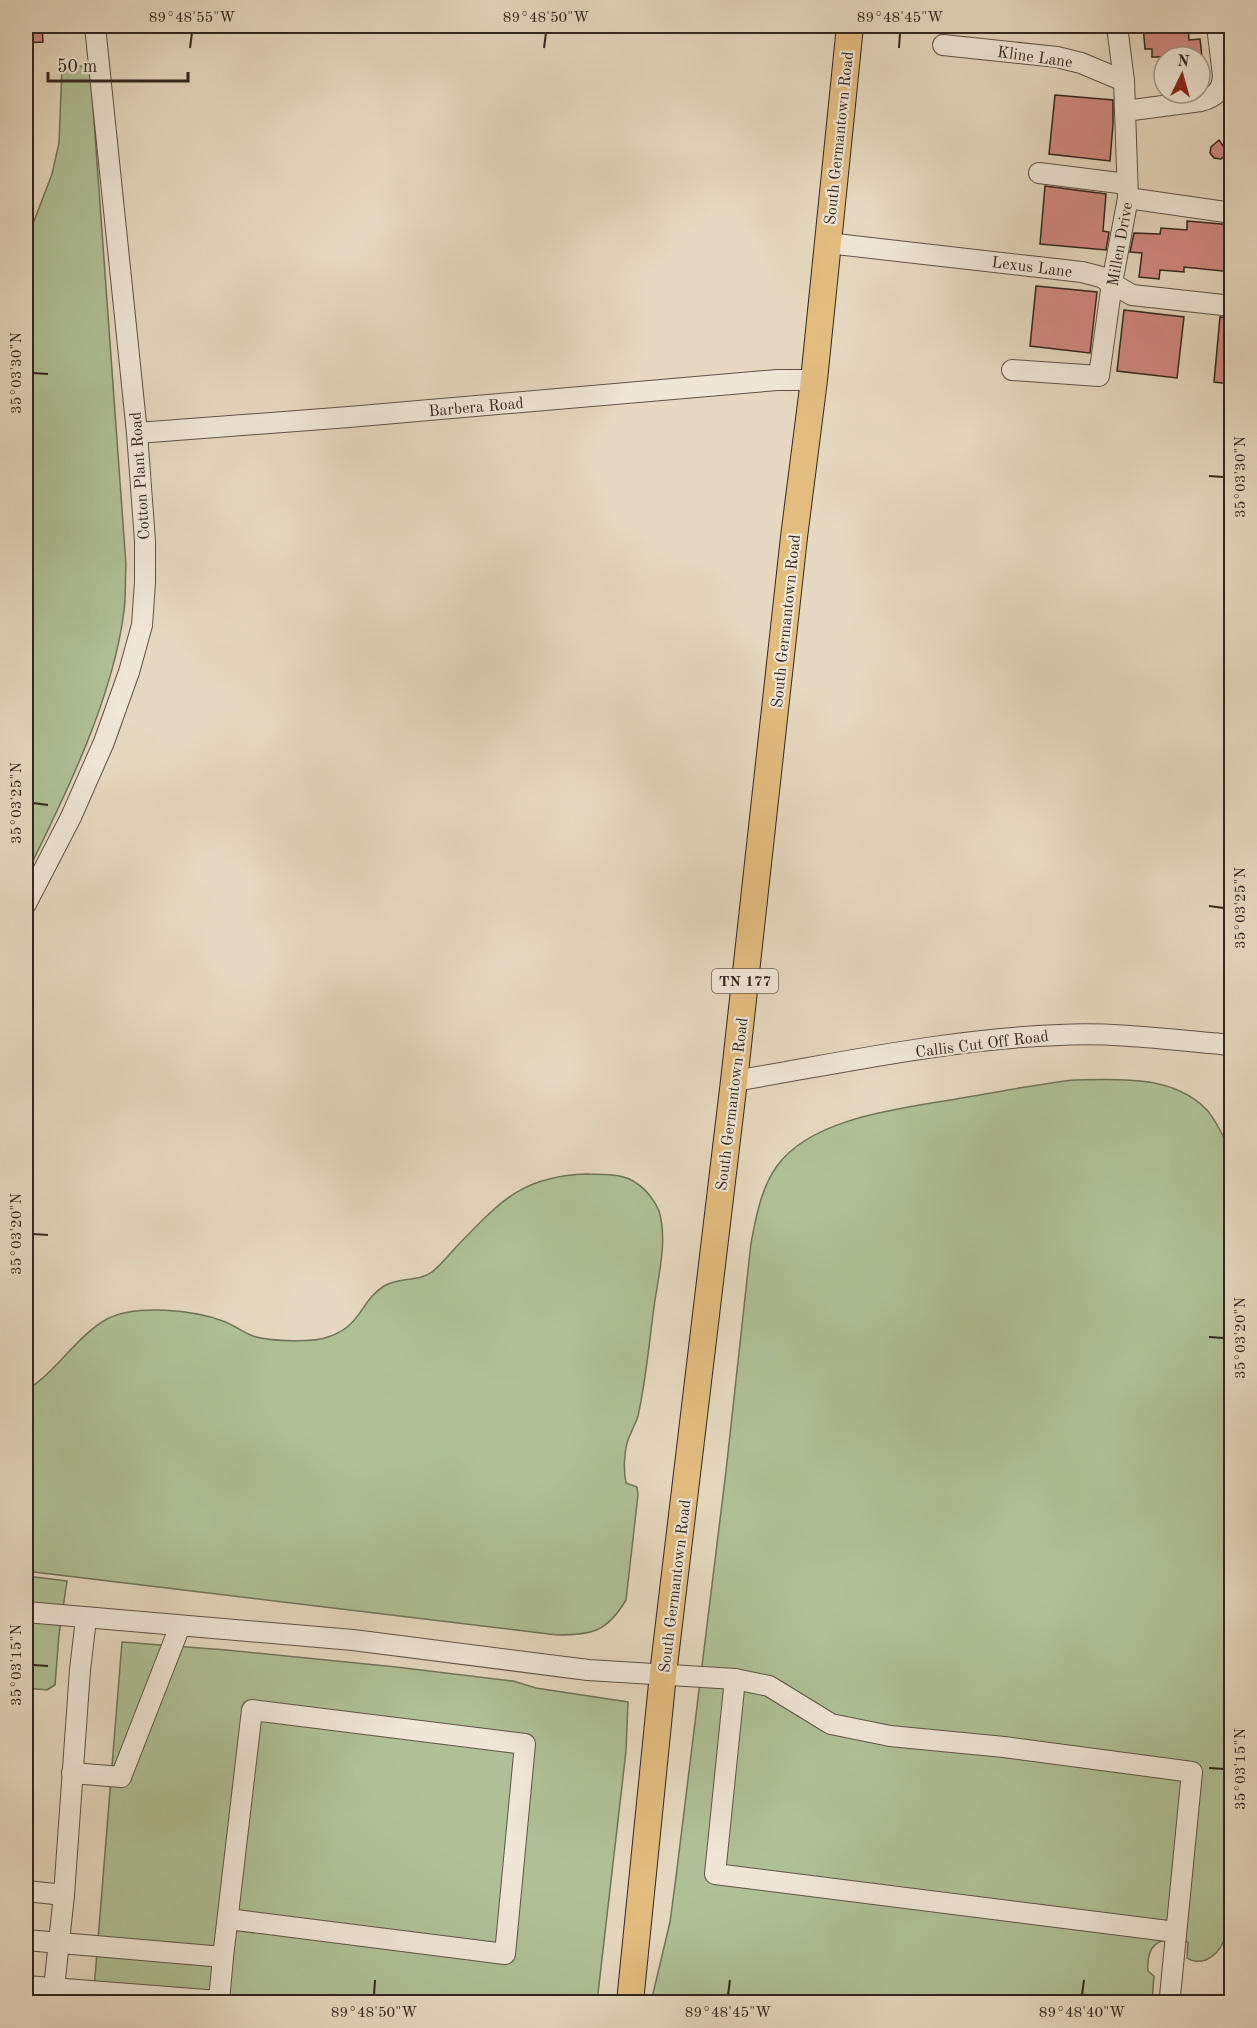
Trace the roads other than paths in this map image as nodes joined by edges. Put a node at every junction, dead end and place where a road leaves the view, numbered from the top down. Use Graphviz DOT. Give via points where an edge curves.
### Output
graph roads {
  1 [pos="95,26"];
  2 [pos="850,26"];
  3 [pos="1117,26"];
  4 [pos="1217,26"];
  5 [pos="943,45"];
  6 [pos="1124,81"];
  7 [pos="1125,111"];
  8 [pos="1039,173"];
  9 [pos="1128,191"];
  10 [pos="1232,213"];
  11 [pos="827,243"];
  12 [pos="1112,284"];
  13 [pos="1232,306"];
  14 [pos="1012,370"];
  15 [pos="814,380"];
  16 [pos="137,433"];
  17 [pos="26,904"];
  18 [pos="1232,1045"];
  19 [pos="734,1081"];
  20 [pos="26,1612"];
  21 [pos="86,1619"];
  22 [pos="180,1626"];
  23 [pos="663,1674"];
  24 [pos="735,1679"];
  25 [pos="72,1773"];
  26 [pos="26,1891"];
  27 [pos="64,1895"];
  28 [pos="228,1919"];
  29 [pos="1176,1932"];
  30 [pos="26,1940"];
  31 [pos="59,1943"];
  32 [pos="223,1957"];
  33 [pos="26,1986"];
  34 [pos="54,1988"];
  35 [pos="630,2002"];
  36 [pos="1173,2002"];
  1 -- 16 [label="street, Cotton Plant Road"];
  2 -- 11 [label="main road, South Germantown Road / TN 177"];
  3 -- 6 [label="street, Millen Drive"];
  4 -- 7 [label="street" via="1222,83 1212,98"];
  5 -- 6 [label="street, Kline Lane" via="1057,57"];
  6 -- 7 [label="street, Millen Drive"];
  7 -- 9 [label="street, Millen Drive"];
  8 -- 9 [label="street"];
  9 -- 10 [label="street"];
  9 -- 12 [label="street, Millen Drive"];
  11 -- 12 [label="street, Lexus Lane" via="1082,272"];
  11 -- 15 [label="main road, South Germantown Road / TN 177"];
  12 -- 13 [label="street, Lexus Lane" via="1146,298"];
  12 -- 14 [label="street, Millen Drive" via="1099,376"];
  15 -- 16 [label="street, Barbera Road"];
  15 -- 19 [label="main road, South Germantown Road / TN 177"];
  16 -- 17 [label="street, Cotton Plant Road" via="145,541 142,625 104,742"];
  18 -- 19 [label="street, Callis Cut Off Road" via="1116,1035 1048,1035 914,1051"];
  19 -- 23 [label="main road, South Germantown Road / TN 177"];
  20 -- 21 [label="street"];
  21 -- 22 [label="street"];
  21 -- 25 [label="street"];
  22 -- 23 [label="street" via="353,1640 588,1670"];
  22 -- 25 [label="street" via="121,1777"];
  23 -- 24 [label="street"];
  23 -- 35 [label="main road, South Germantown Road / TN 177"];
  24 -- 29 [label="street" via="769,1686 831,1724 890,1736 1192,1772"];
  24 -- 29 [label="street" via="715,1874"];
  25 -- 27 [label="street"];
  26 -- 27 [label="street"];
  27 -- 31 [label="street"];
  28 -- 28 [label="street" via="252,1710 525,1744 505,1954"];
  28 -- 32 [label="street"];
  29 -- 36 [label="street" via="1170,1996"];
  30 -- 31 [label="street"];
  31 -- 32 [label="street"];
  31 -- 34 [label="street"];
  32 -- 34 [label="street" via="219,2001"];
  33 -- 34 [label="street"];
}
